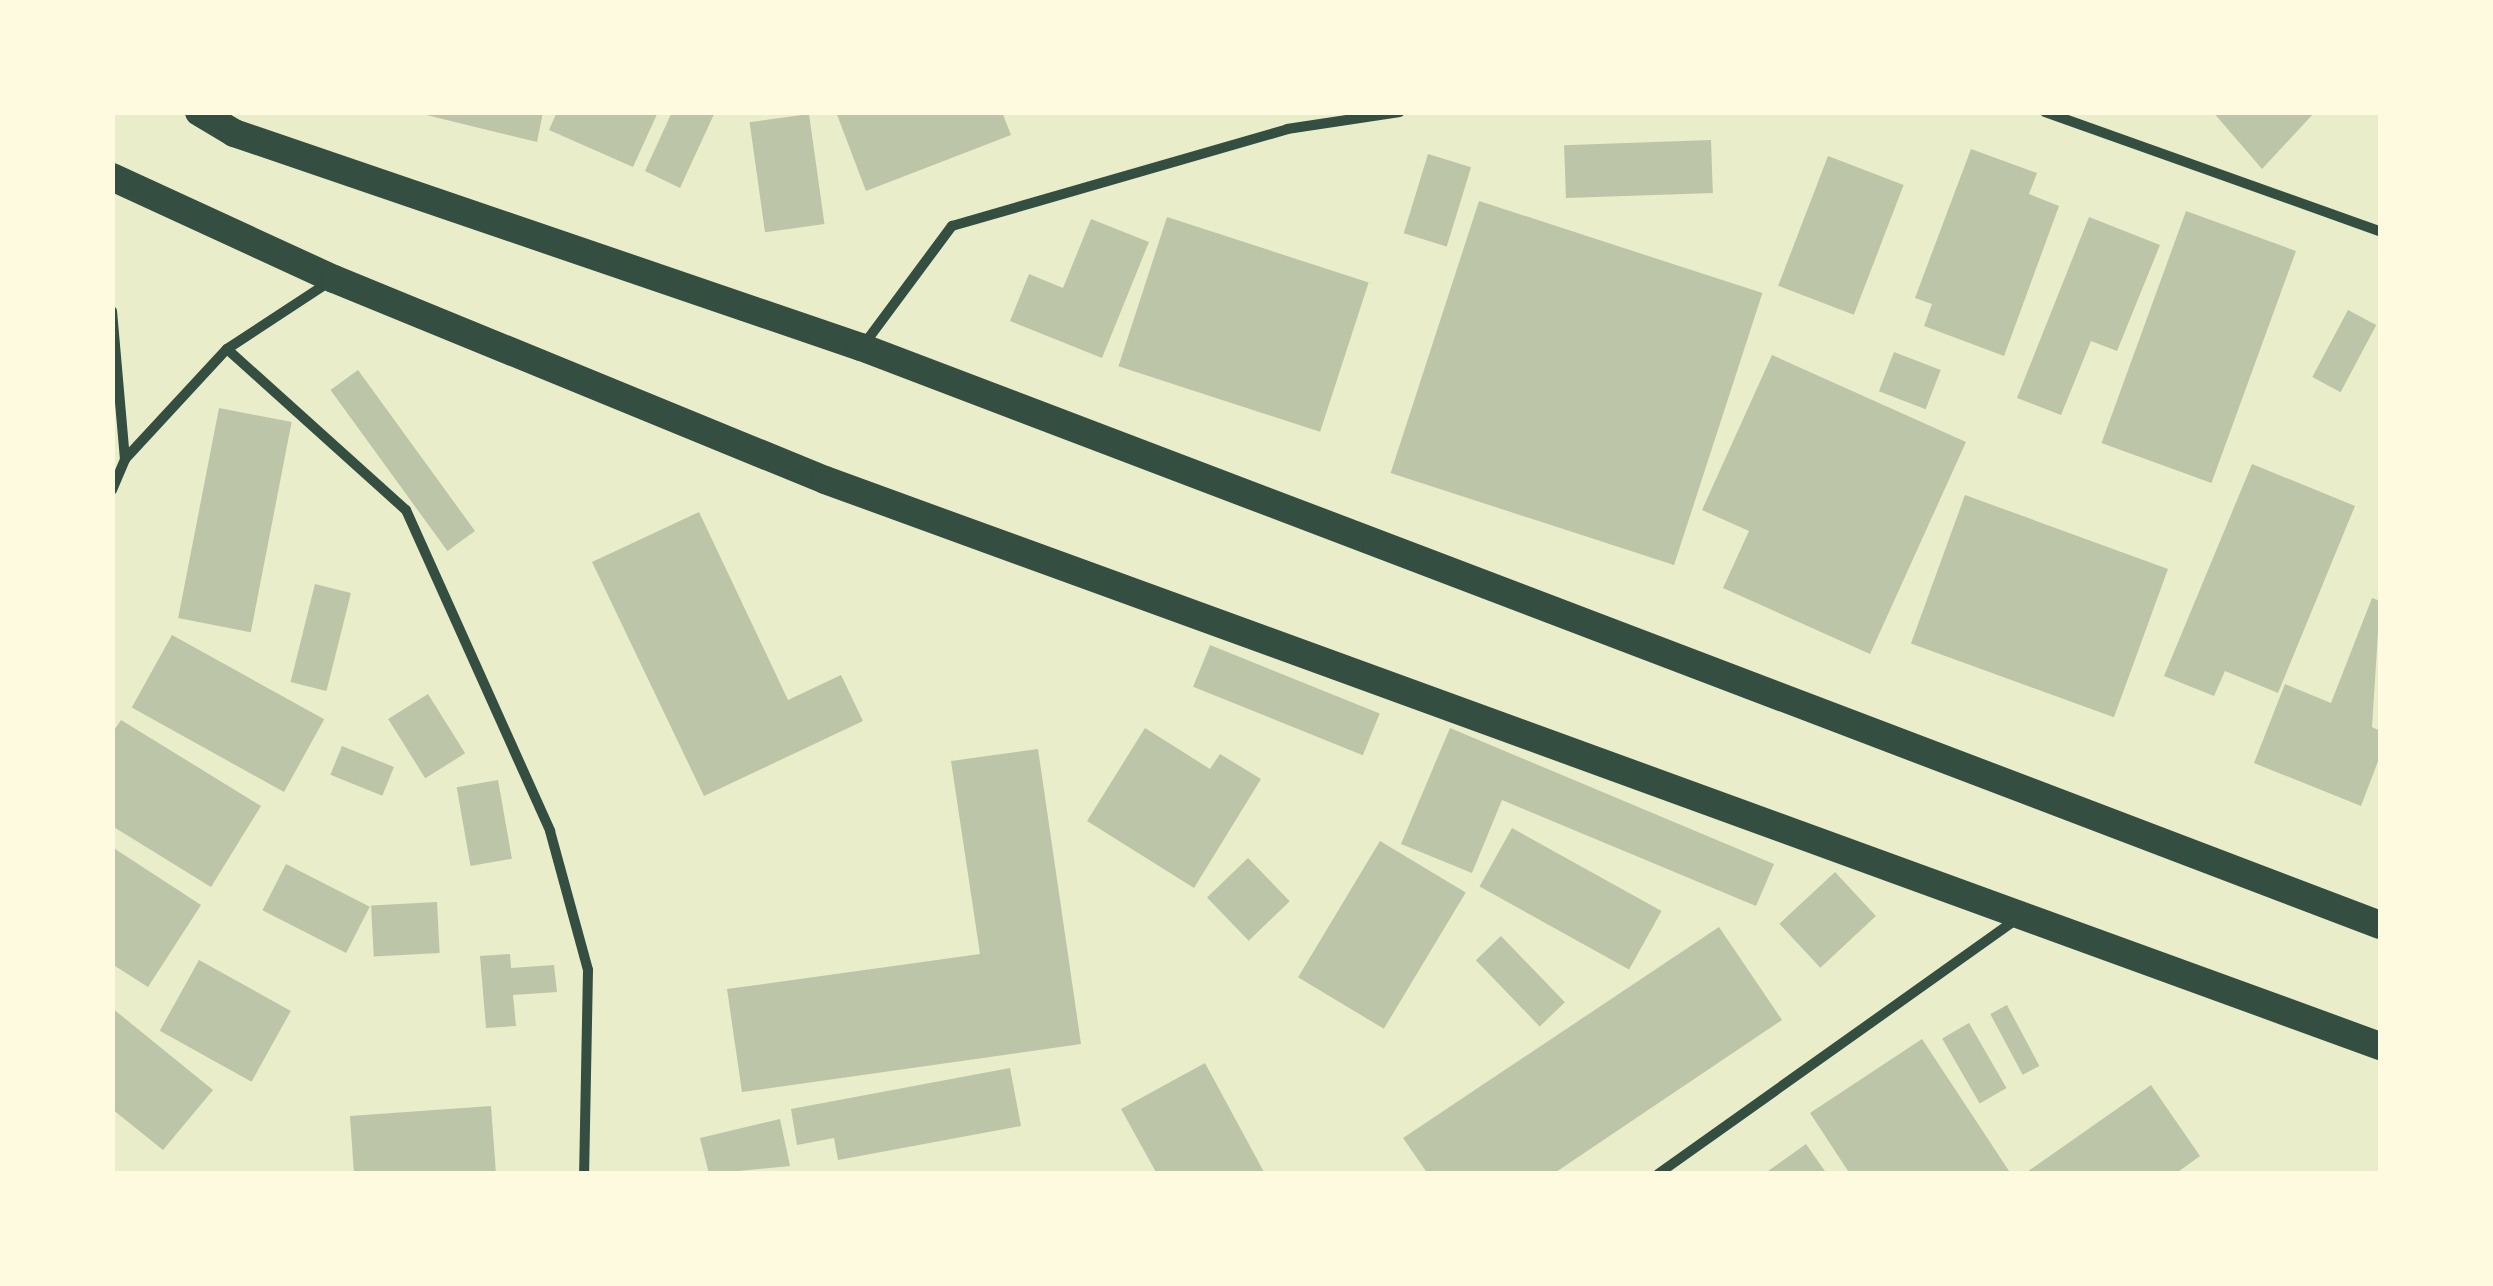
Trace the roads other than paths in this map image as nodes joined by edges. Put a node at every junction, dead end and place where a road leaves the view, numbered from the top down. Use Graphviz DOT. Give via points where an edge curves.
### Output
graph roads {
  1 [pos="199,112"];
  2 [pos="1400,112"];
  3 [pos="2045,112"];
  4 [pos="112,177"];
  5 [pos="2380,231"];
  6 [pos="334,279"];
  7 [pos="112,311"];
  8 [pos="862,347"];
  9 [pos="227,349"];
  10 [pos="125,458"];
  11 [pos="112,490"];
  12 [pos="2027,912"];
  13 [pos="2380,926"];
  14 [pos="2380,1046"];
  15 [pos="584,1174"];
  16 [pos="1658,1174"];
  1 -- 8 [label="highway" via="234,133"];
  2 -- 8 [label="street" via="1287,129 952,226"];
  3 -- 5 [label="street"];
  4 -- 6 [label="highway"];
  6 -- 9 [label="street"];
  6 -- 12 [label="highway" via="825,480"];
  7 -- 10 [label="street"];
  8 -- 13 [label="highway"];
  9 -- 10 [label="street"];
  9 -- 15 [label="street" via="406,510 550,830 588,970"];
  10 -- 11 [label="street"];
  12 -- 14 [label="highway"];
  12 -- 16 [label="street"];
}
